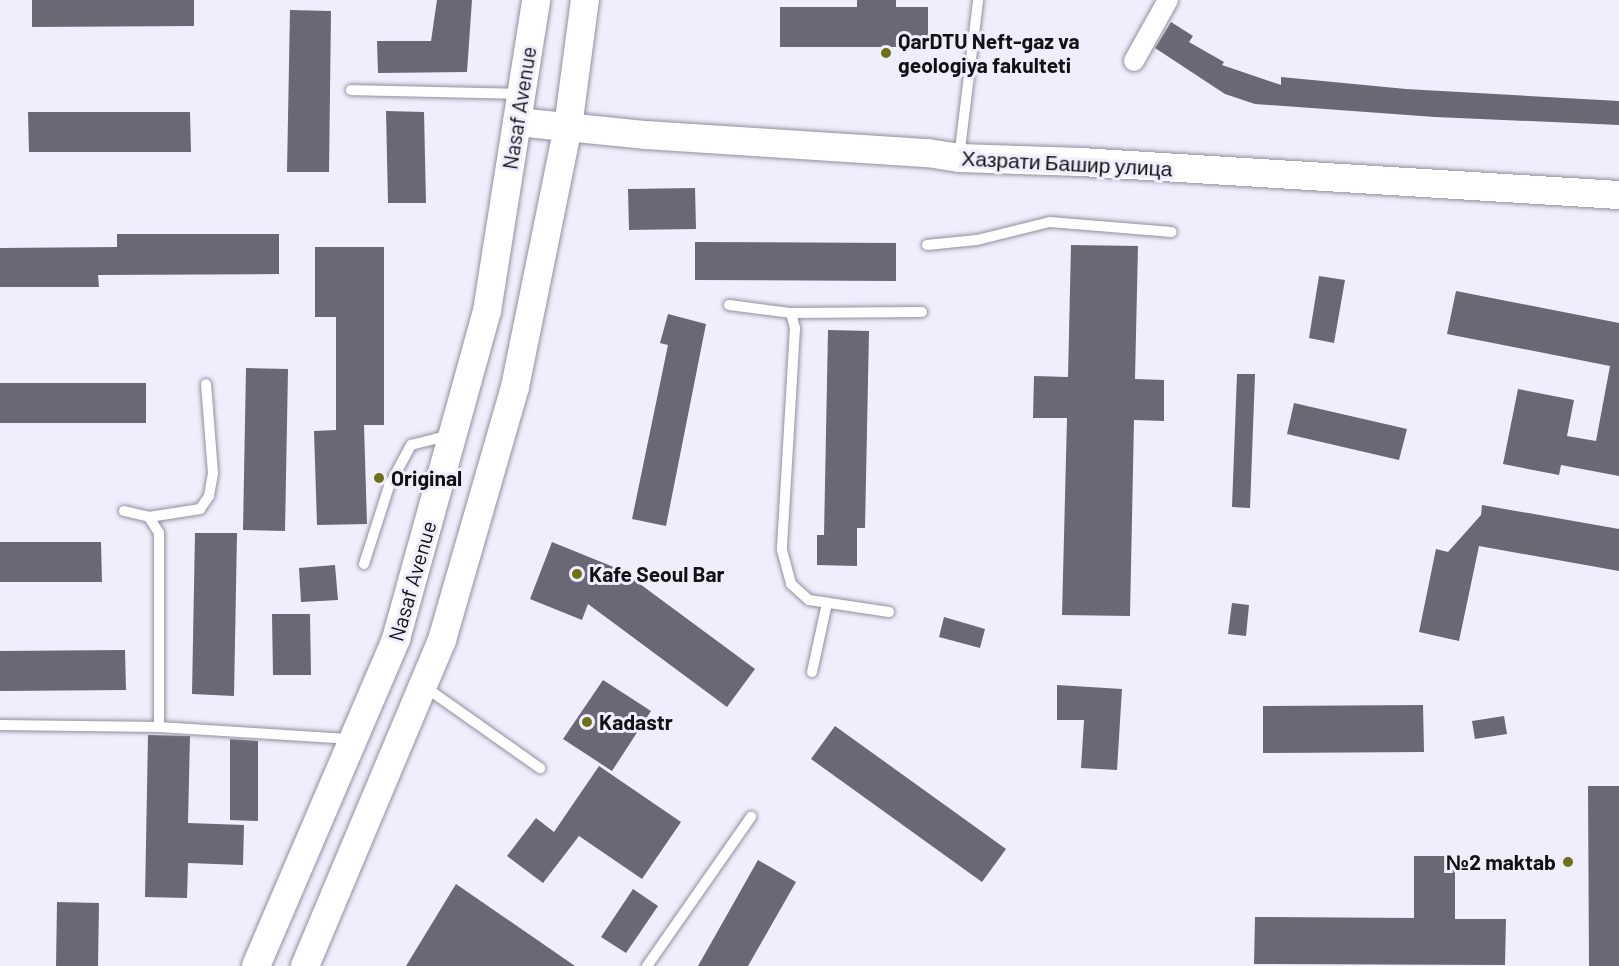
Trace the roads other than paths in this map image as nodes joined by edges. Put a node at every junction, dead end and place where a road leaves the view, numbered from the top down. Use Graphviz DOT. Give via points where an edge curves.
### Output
graph roads {
  1 [pos="536,0"];
  2 [pos="585,0"];
  3 [pos="978,0"];
  4 [pos="1168,0"];
  5 [pos="1134,61"];
  6 [pos="351,90"];
  7 [pos="521,93"];
  8 [pos="517,122"];
  9 [pos="568,127"];
  10 [pos="959,158"];
  11 [pos="1619,195"];
  12 [pos="1172,232"];
  13 [pos="927,244"];
  14 [pos="729,305"];
  15 [pos="922,312"];
  16 [pos="791,313"];
  17 [pos="206,384"];
  18 [pos="453,434"];
  19 [pos="124,510"];
  20 [pos="149,517"];
  21 [pos="364,564"];
  22 [pos="827,603"];
  23 [pos="890,612"];
  24 [pos="812,672"];
  25 [pos="424,686"];
  26 [pos="0,725"];
  27 [pos="159,727"];
  28 [pos="355,739"];
  29 [pos="540,768"];
  30 [pos="751,818"];
  31 [pos="256,966"];
  32 [pos="305,966"];
  33 [pos="647,966"];
  1 -- 7 [label="main road, Nasaf Avenue"];
  2 -- 9 [label="main road, Nasaf Avenue"];
  3 -- 10 [label="lane"];
  4 -- 5 [label="street"];
  6 -- 7 [label="lane"];
  7 -- 8 [label="main road, Nasaf Avenue"];
  8 -- 9 [label="main road, Хазрати Башир улица"];
  8 -- 18 [label="main road, Nasaf Avenue" via="487,310"];
  9 -- 10 [label="main road, Хазрати Башир улица"];
  9 -- 25 [label="main road, Nasaf Avenue" via="515,387 442,640"];
  10 -- 11 [label="main road, Хазрати Башир улица"];
  12 -- 13 [label="lane" via="1050,222 977,240"];
  14 -- 16 [label="lane"];
  15 -- 16 [label="lane"];
  16 -- 22 [label="lane" via="795,328 782,550 791,584 809,600"];
  17 -- 20 [label="lane" via="213,473 209,496 200,509"];
  18 -- 21 [label="lane" via="411,445 389,486"];
  18 -- 28 [label="main road, Nasaf Avenue" via="396,639"];
  19 -- 20 [label="lane"];
  20 -- 27 [label="lane" via="159,533"];
  22 -- 23 [label="lane"];
  22 -- 24 [label="lane"];
  25 -- 29 [label="lane"];
  25 -- 32 [label="main road, Nasaf Avenue"];
  26 -- 27 [label="lane"];
  27 -- 28 [label="lane"];
  28 -- 31 [label="main road, Nasaf Avenue"];
  30 -- 33 [label="lane"];
}
